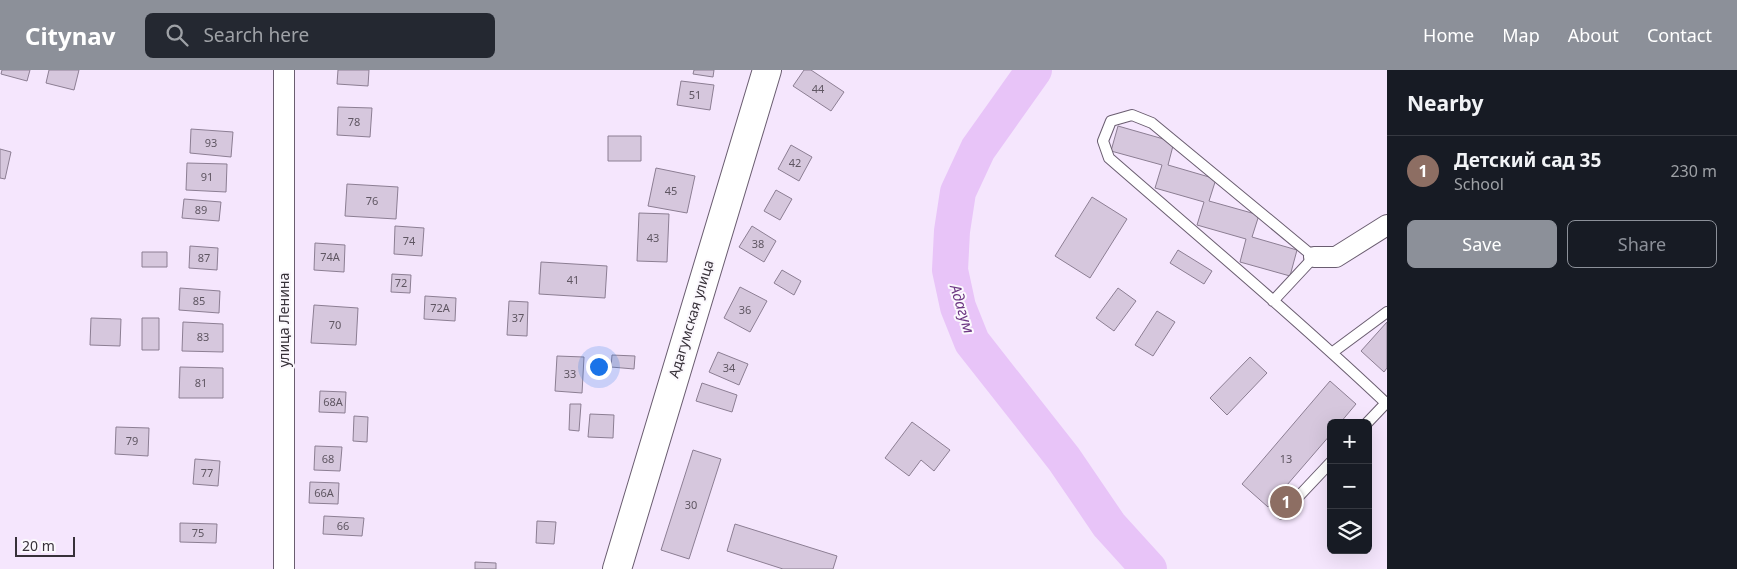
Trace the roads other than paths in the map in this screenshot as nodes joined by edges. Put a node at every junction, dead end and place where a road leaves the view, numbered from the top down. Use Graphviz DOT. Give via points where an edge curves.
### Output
graph roads {
  1 [pos="284,70"];
  2 [pos="767,70"];
  3 [pos="1387,225"];
  4 [pos="1314,257"];
  5 [pos="1273,301"];
  6 [pos="1387,312"];
  7 [pos="1333,352"];
  8 [pos="1387,403"];
  9 [pos="1371,419"];
  10 [pos="1329,464"];
  11 [pos="1282,514"];
  12 [pos="284,569"];
  13 [pos="617,569"];
  1 -- 12 [label="street, улица Ленина"];
  2 -- 13 [label="main road, Адагумская улица"];
  3 -- 4 [label="street" via="1336,257"];
  4 -- 5 [label="lane"];
  4 -- 5 [label="lane" via="1152,123 1132,115 1111,121 1103,141 1108,158"];
  5 -- 7 [label="lane"];
  6 -- 7 [label="lane"];
  7 -- 8 [label="lane"];
  8 -- 9 [label="lane"];
  10 -- 11 [label="lane"];
}
